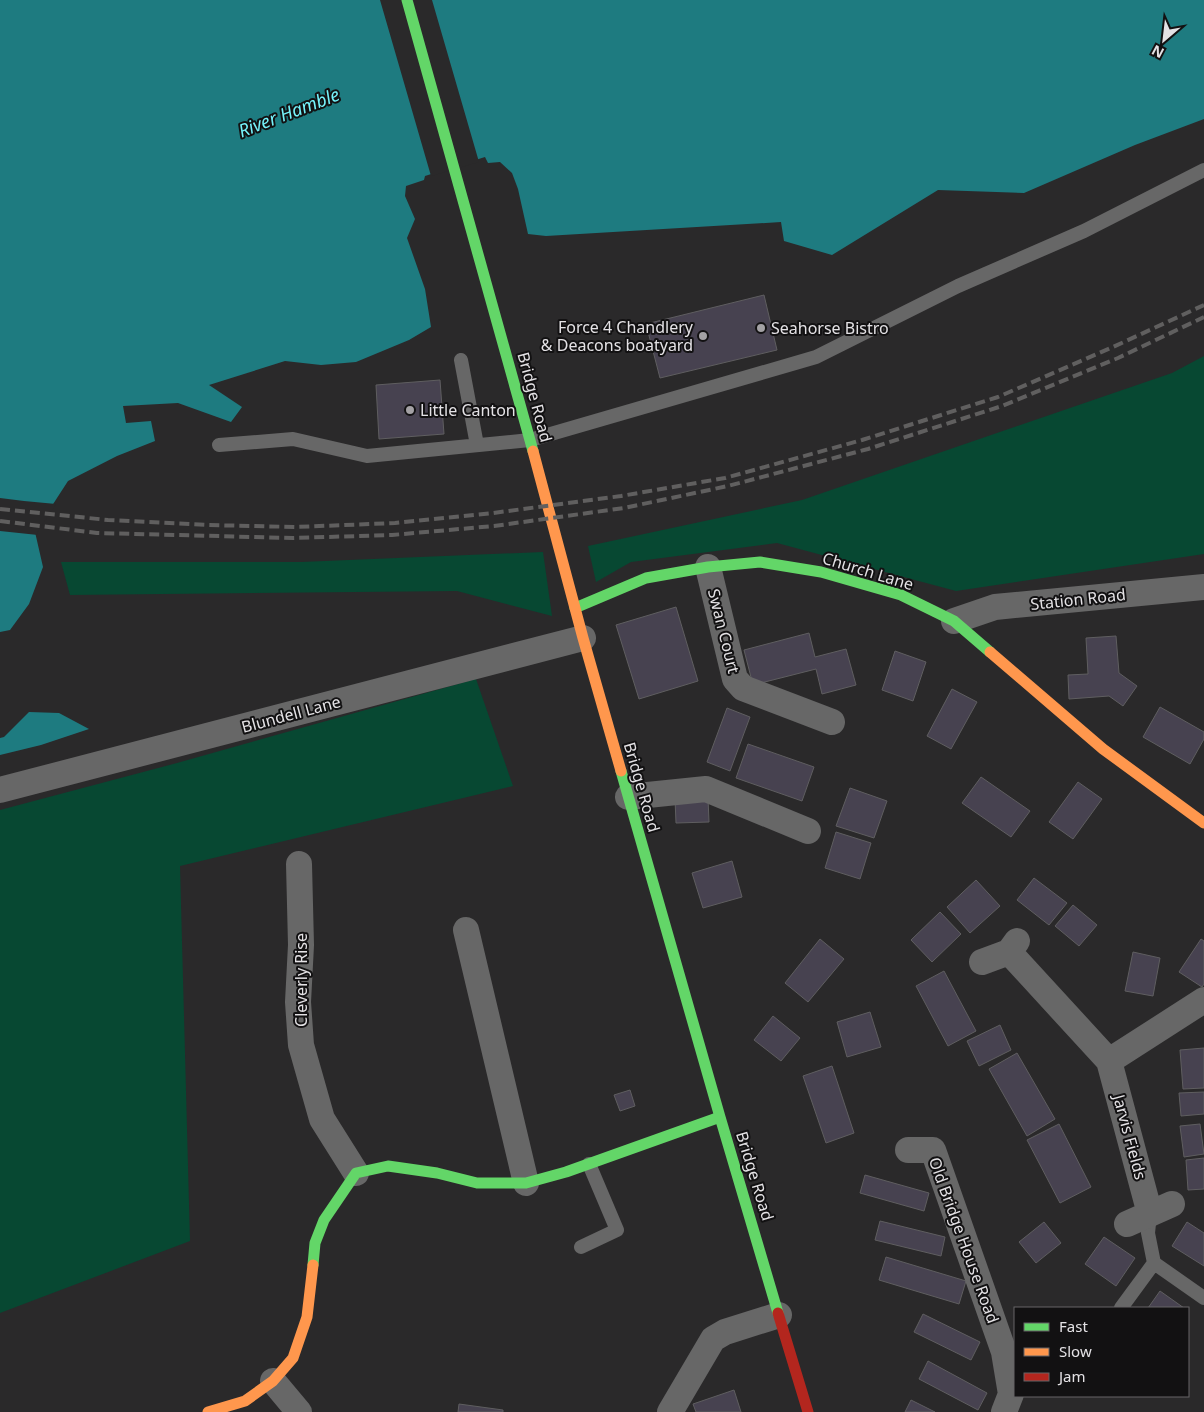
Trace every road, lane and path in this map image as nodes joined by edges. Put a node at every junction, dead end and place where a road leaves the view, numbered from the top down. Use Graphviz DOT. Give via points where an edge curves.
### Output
graph roads {
  1 [pos="407,0"];
  2 [pos="1204,170"];
  3 [pos="461,360"];
  4 [pos="530,440"];
  5 [pos="219,445"];
  6 [pos="477,445"];
  7 [pos="708,566"];
  8 [pos="1204,587"];
  9 [pos="574,608"];
  10 [pos="954,621"];
  11 [pos="583,638"];
  12 [pos="832,722"];
  13 [pos="0,790"];
  14 [pos="628,797"];
  15 [pos="1204,823"];
  16 [pos="808,833"];
  17 [pos="299,864"];
  18 [pos="466,930"];
  19 [pos="982,962"];
  20 [pos="1204,1000"];
  21 [pos="1109,1060"];
  22 [pos="720,1117"];
  23 [pos="908,1150"];
  24 [pos="590,1164"];
  25 [pos="356,1173"];
  26 [pos="526,1183"];
  27 [pos="1150,1214"];
  28 [pos="581,1246"];
  29 [pos="1154,1263"];
  30 [pos="1204,1298"];
  31 [pos="1122,1307"];
  32 [pos="779,1315"];
  33 [pos="1010,1348"];
  34 [pos="274,1381"];
  35 [pos="208,1412"];
  36 [pos="299,1412"];
  37 [pos="670,1412"];
  38 [pos="808,1412"];
  39 [pos="1004,1412"];
  1 -- 4 [label="main road, Bridge Road"];
  2 -- 4 [label="lane" via="1084,231 958,286 816,358"];
  3 -- 6 [label="lane"];
  4 -- 6 [label="lane"];
  4 -- 9 [label="main road, Bridge Road"];
  5 -- 6 [label="lane" via="293,439 367,456"];
  7 -- 9 [label="main road, Church Lane" via="646,578"];
  7 -- 10 [label="main road, Church Lane" via="760,562 821,572 901,595"];
  7 -- 12 [label="street, Swan Court" via="735,679 743,688"];
  8 -- 10 [label="street, Station Road" via="995,607"];
  9 -- 11 [label="main road, Bridge Road"];
  10 -- 15 [label="main road, Church Lane" via="1103,749"];
  11 -- 13 [label="street, Blundell Lane"];
  11 -- 14 [label="main road, Bridge Road"];
  14 -- 16 [label="street" via="706,789"];
  14 -- 22 [label="main road, Bridge Road"];
  17 -- 25 [label="street, Cleverly Rise" via="301,944 298,1002 301,1045 322,1119"];
  18 -- 26 [label="street"];
  19 -- 21 [label="street, Jarvis Fields" via="1013,947"];
  20 -- 21 [label="street"];
  21 -- 27 [label="street, Jarvis Fields"];
  22 -- 24 [label="main road"];
  22 -- 32 [label="main road, Bridge Road"];
  23 -- 33 [label="street, Old Bridge House Road" via="933,1150"];
  24 -- 26 [label="main road"];
  24 -- 28 [label="lane" via="617,1230"];
  25 -- 26 [label="main road" via="388,1166 477,1183"];
  25 -- 34 [label="main road" via="324,1220 315,1242 308,1317 292,1358"];
  27 -- 29 [label="lane" via="1148,1233"];
  29 -- 30 [label="lane"];
  29 -- 31 [label="lane"];
  32 -- 37 [label="street" via="713,1339"];
  32 -- 38 [label="main road, Bridge Road"];
  33 -- 39 [label="street, Old Bridge House Road" via="1011,1394"];
  34 -- 35 [label="main road" via="246,1401"];
  34 -- 36 [label="street"];
}
